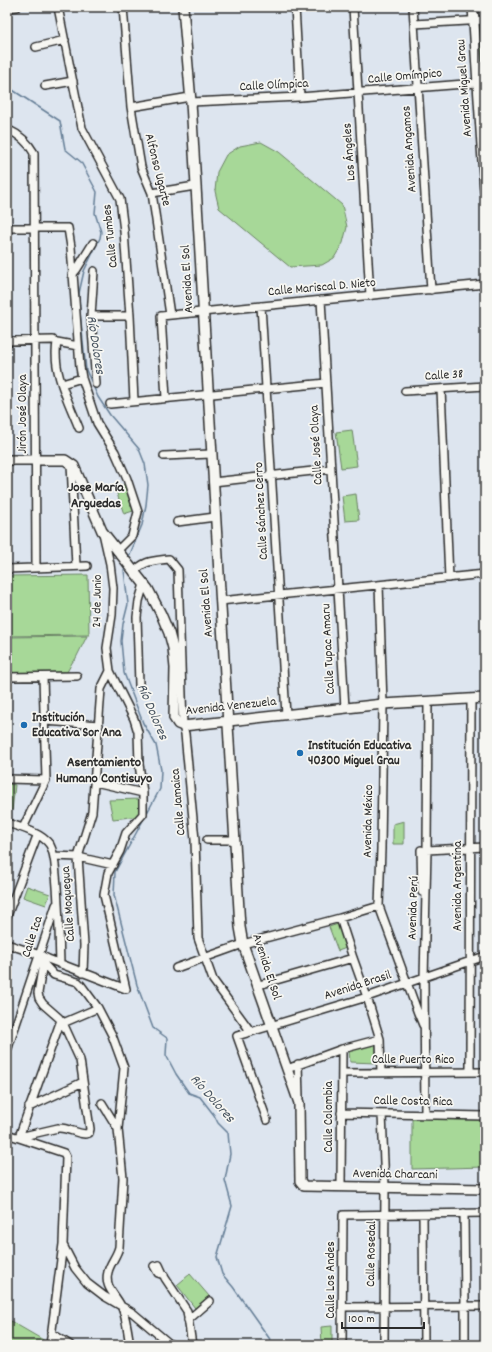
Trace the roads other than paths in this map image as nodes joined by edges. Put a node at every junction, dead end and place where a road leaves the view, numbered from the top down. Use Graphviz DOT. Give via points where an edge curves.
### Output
graph roads {
  1 [pos="16,7"];
  2 [pos="58,7"];
  3 [pos="124,7"];
  4 [pos="183,7"];
  5 [pos="295,7"];
  6 [pos="353,7"];
  7 [pos="413,7"];
  8 [pos="473,7"];
  9 [pos="7,8"];
  10 [pos="485,20"];
  11 [pos="474,21"];
  12 [pos="414,24"];
  13 [pos="65,40"];
  14 [pos="36,47"];
  15 [pos="73,82"];
  16 [pos="477,83"];
  17 [pos="46,86"];
  18 [pos="418,88"];
  19 [pos="358,93"];
  20 [pos="300,97"];
  21 [pos="190,100"];
  22 [pos="131,107"];
  23 [pos="482,110"];
  24 [pos="7,129"];
  25 [pos="195,186"];
  26 [pos="485,192"];
  27 [pos="152,193"];
  28 [pos="7,228"];
  29 [pos="35,228"];
  30 [pos="93,243"];
  31 [pos="94,271"];
  32 [pos="72,275"];
  33 [pos="485,284"];
  34 [pos="431,290"];
  35 [pos="370,296"];
  36 [pos="321,300"];
  37 [pos="261,306"];
  38 [pos="202,312"];
  39 [pos="170,315"];
  40 [pos="91,316"];
  41 [pos="130,316"];
  42 [pos="35,340"];
  43 [pos="53,340"];
  44 [pos="7,341"];
  45 [pos="78,346"];
  46 [pos="82,378"];
  47 [pos="326,383"];
  48 [pos="62,384"];
  49 [pos="96,384"];
  50 [pos="485,386"];
  51 [pos="266,389"];
  52 [pos="441,389"];
  53 [pos="405,391"];
  54 [pos="208,394"];
  55 [pos="166,398"];
  56 [pos="134,401"];
  57 [pos="110,404"];
  58 [pos="79,428"];
  59 [pos="211,454"];
  60 [pos="164,456"];
  61 [pos="7,460"];
  62 [pos="35,460"];
  63 [pos="70,462"];
  64 [pos="331,469"];
  65 [pos="272,476"];
  66 [pos="213,482"];
  67 [pos="215,517"];
  68 [pos="177,522"];
  69 [pos="102,531"];
  70 [pos="119,553"];
  71 [pos="76,566"];
  72 [pos="87,566"];
  73 [pos="36,567"];
  74 [pos="7,569"];
  75 [pos="133,571"];
  76 [pos="485,574"];
  77 [pos="449,578"];
  78 [pos="144,584"];
  79 [pos="379,585"];
  80 [pos="338,589"];
  81 [pos="279,595"];
  82 [pos="220,601"];
  83 [pos="110,671"];
  84 [pos="77,676"];
  85 [pos="7,677"];
  86 [pos="43,677"];
  87 [pos="139,685"];
  88 [pos="485,698"];
  89 [pos="471,699"];
  90 [pos="428,701"];
  91 [pos="383,704"];
  92 [pos="345,708"];
  93 [pos="286,715"];
  94 [pos="45,721"];
  95 [pos="228,721"];
  96 [pos="99,725"];
  97 [pos="183,726"];
  98 [pos="7,779"];
  99 [pos="46,780"];
  100 [pos="95,782"];
  101 [pos="143,793"];
  102 [pos="7,823"];
  103 [pos="23,828"];
  104 [pos="37,836"];
  105 [pos="207,840"];
  106 [pos="235,840"];
  107 [pos="485,847"];
  108 [pos="470,848"];
  109 [pos="424,850"];
  110 [pos="54,856"];
  111 [pos="78,857"];
  112 [pos="113,865"];
  113 [pos="58,899"];
  114 [pos="378,906"];
  115 [pos="7,916"];
  116 [pos="340,918"];
  117 [pos="7,944"];
  118 [pos="244,944"];
  119 [pos="40,955"];
  120 [pos="485,956"];
  121 [pos="204,957"];
  122 [pos="353,958"];
  123 [pos="470,961"];
  124 [pos="43,963"];
  125 [pos="60,964"];
  126 [pos="176,968"];
  127 [pos="83,973"];
  128 [pos="424,978"];
  129 [pos="407,983"];
  130 [pos="259,985"];
  131 [pos="367,997"];
  132 [pos="98,1008"];
  133 [pos="62,1022"];
  134 [pos="424,1025"];
  135 [pos="272,1026"];
  136 [pos="251,1032"];
  137 [pos="380,1039"];
  138 [pos="8,1046"];
  139 [pos="342,1049"];
  140 [pos="298,1064"];
  141 [pos="287,1069"];
  142 [pos="381,1072"];
  143 [pos="425,1072"];
  144 [pos="470,1072"];
  145 [pos="485,1072"];
  146 [pos="342,1073"];
  147 [pos="83,1082"];
  148 [pos="102,1103"];
  149 [pos="299,1104"];
  150 [pos="29,1107"];
  151 [pos="341,1112"];
  152 [pos="382,1114"];
  153 [pos="425,1115"];
  154 [pos="485,1116"];
  155 [pos="267,1120"];
  156 [pos="118,1129"];
  157 [pos="7,1134"];
  158 [pos="18,1137"];
  159 [pos="304,1186"];
  160 [pos="341,1186"];
  161 [pos="385,1187"];
  162 [pos="485,1189"];
  163 [pos="464,1213"];
  164 [pos="485,1213"];
  165 [pos="423,1214"];
  166 [pos="384,1215"];
  167 [pos="62,1245"];
  168 [pos="157,1266"];
  169 [pos="210,1301"];
  170 [pos="121,1306"];
  171 [pos="384,1306"];
  172 [pos="465,1306"];
  173 [pos="485,1306"];
  174 [pos="342,1307"];
  175 [pos="424,1307"];
  176 [pos="188,1320"];
  177 [pos="51,1333"];
  178 [pos="50,1345"];
  179 [pos="53,1345"];
  180 [pos="70,1345"];
  181 [pos="130,1345"];
  182 [pos="171,1345"];
  183 [pos="192,1345"];
  184 [pos="342,1345"];
  185 [pos="384,1345"];
  186 [pos="424,1345"];
  187 [pos="465,1345"];
  1 -- 9 [label="street"];
  2 -- 13 [label="street, Calle Tumbes"];
  3 -- 22 [label="street, Alfonso Ugarte"];
  4 -- 21 [label="street, Avenida El Sol"];
  5 -- 20 [label="street"];
  6 -- 19 [label="street, Los Ángeles"];
  7 -- 12 [label="street, Avenida Angamos"];
  8 -- 11 [label="street, Avenida Miguel Grau"];
  10 -- 11 [label="street"];
  11 -- 12 [label="street"];
  11 -- 16 [label="street, Avenida Miguel Grau"];
  12 -- 18 [label="street, Avenida Angamos"];
  13 -- 14 [label="street"];
  13 -- 15 [label="street, Calle Tumbes"];
  15 -- 17 [label="street"];
  15 -- 41 [label="street, Calle Tumbes" via="82,128 120,199"];
  16 -- 18 [label="street, Calle Omímpico"];
  16 -- 23 [label="street, Avenida Miguel Grau"];
  18 -- 19 [label="street, Calle Omímpico"];
  18 -- 34 [label="street, Avenida Angamos"];
  19 -- 20 [label="street, Calle Olímpica"];
  19 -- 35 [label="street, Los Ángeles"];
  20 -- 21 [label="street, Calle Olímpica"];
  21 -- 22 [label="street, Calle Olímpica"];
  21 -- 25 [label="street, Avenida El Sol"];
  22 -- 27 [label="street, Alfonso Ugarte" via="140,167"];
  23 -- 26 [label="street, Avenida Miguel Grau"];
  24 -- 29 [label="street, Jirón José Olaya" via="30,146 34,153"];
  25 -- 27 [label="street"];
  25 -- 38 [label="street, Avenida El Sol"];
  27 -- 39 [label="street, Alfonso Ugarte"];
  28 -- 29 [label="street"];
  29 -- 32 [label="street" via="68,228"];
  29 -- 42 [label="street, Jirón José Olaya"];
  30 -- 32 [label="street"];
  31 -- 40 [label="street"];
  32 -- 45 [label="street"];
  33 -- 34 [label="street, Calle Mariscal D. Nieto"];
  34 -- 35 [label="street, Calle Mariscal D. Nieto"];
  35 -- 36 [label="street, Calle Mariscal D. Nieto"];
  36 -- 37 [label="street, Calle Mariscal D. Nieto"];
  36 -- 47 [label="street, Calle José Olaya"];
  37 -- 38 [label="street, Calle Mariscal D. Nieto"];
  37 -- 51 [label="street, Calle Sánchez Cerro"];
  38 -- 39 [label="street, Calle Mariscal D. Nieto"];
  38 -- 54 [label="street, Avenida El Sol"];
  39 -- 55 [label="street, Calle Mariscal D. Nieto" via="161,316"];
  40 -- 41 [label="street"];
  40 -- 49 [label="street"];
  41 -- 56 [label="street, Calle Tumbes"];
  42 -- 43 [label="street"];
  42 -- 44 [label="street"];
  42 -- 62 [label="street, Jirón José Olaya"];
  45 -- 46 [label="street"];
  45 -- 48 [label="street" via="57,342 56,364"];
  46 -- 48 [label="street"];
  46 -- 70 [label="street" via="97,423 127,479 138,512 132,536"];
  47 -- 51 [label="street"];
  47 -- 64 [label="street, Calle José Olaya"];
  48 -- 58 [label="street"];
  50 -- 52 [label="street, Calle 38"];
  51 -- 54 [label="street"];
  51 -- 65 [label="street, Calle Sánchez Cerro"];
  52 -- 53 [label="street, Calle 38"];
  52 -- 77 [label="street"];
  54 -- 55 [label="street"];
  54 -- 59 [label="street, Avenida El Sol"];
  55 -- 56 [label="street"];
  56 -- 57 [label="street"];
  59 -- 60 [label="street"];
  59 -- 66 [label="street, Avenida El Sol"];
  61 -- 62 [label="street"];
  62 -- 63 [label="street"];
  62 -- 73 [label="street, Jirón José Olaya"];
  63 -- 69 [label="street, Avenida Venezuela" via="80,478"];
  63 -- 71 [label="street"];
  64 -- 65 [label="street"];
  64 -- 80 [label="street, Calle José Olaya"];
  65 -- 66 [label="street"];
  65 -- 81 [label="street, Calle Sánchez Cerro"];
  66 -- 67 [label="street, Avenida El Sol"];
  67 -- 68 [label="street"];
  67 -- 82 [label="street, Avenida El Sol"];
  69 -- 70 [label="street, Avenida Venezuela"];
  69 -- 83 [label="street, 24 de Junio" via="113,588 107,648"];
  70 -- 75 [label="street, Avenida Venezuela"];
  71 -- 72 [label="street"];
  71 -- 73 [label="street"];
  73 -- 74 [label="street"];
  75 -- 78 [label="street, Avenida Venezuela"];
  75 -- 97 [label="street, Calle Jamaica" via="144,563 169,559 178,570"];
  76 -- 77 [label="street"];
  77 -- 79 [label="street"];
  78 -- 87 [label="street" via="137,617"];
  78 -- 97 [label="street, Avenida Venezuela" via="162,614 173,648 174,718"];
  79 -- 80 [label="street"];
  79 -- 91 [label="street, Avenida México"];
  80 -- 81 [label="street"];
  80 -- 92 [label="street, Calle Tupac Amaru"];
  81 -- 82 [label="street"];
  81 -- 93 [label="street, Calle Sánchez Cerro"];
  82 -- 95 [label="street, Avenida El Sol"];
  83 -- 96 [label="street, Calle Moquegua" via="101,689"];
  83 -- 101 [label="street" via="138,732"];
  84 -- 86 [label="street"];
  85 -- 86 [label="street"];
  86 -- 94 [label="street"];
  88 -- 89 [label="street, Avenida Venezuela"];
  89 -- 90 [label="street, Avenida Venezuela"];
  89 -- 108 [label="street, Avenida Argentina"];
  90 -- 91 [label="street, Avenida Venezuela"];
  90 -- 109 [label="street"];
  91 -- 92 [label="street, Avenida Venezuela"];
  91 -- 114 [label="street, Avenida México"];
  92 -- 93 [label="street, Avenida Venezuela"];
  93 -- 95 [label="street, Avenida Venezuela"];
  94 -- 96 [label="street"];
  94 -- 99 [label="street"];
  95 -- 97 [label="street, Avenida Venezuela"];
  95 -- 106 [label="street, Avenida El Sol"];
  96 -- 100 [label="street, Calle Moquegua"];
  97 -- 121 [label="street, Calle Jamaica" via="195,840 198,938"];
  98 -- 99 [label="street"];
  99 -- 103 [label="street"];
  100 -- 101 [label="street"];
  100 -- 111 [label="street, Calle Moquegua" via="91,817"];
  101 -- 112 [label="street" via="143,814 126,834"];
  102 -- 103 [label="street"];
  103 -- 104 [label="street"];
  104 -- 110 [label="street" via="50,846"];
  104 -- 115 [label="street"];
  105 -- 106 [label="street"];
  106 -- 118 [label="street, Avenida El Sol" via="240,927"];
  107 -- 108 [label="street"];
  108 -- 109 [label="street"];
  108 -- 123 [label="street, Avenida Argentina"];
  109 -- 128 [label="street, Avenida Perú"];
  110 -- 111 [label="street"];
  110 -- 113 [label="street"];
  111 -- 112 [label="street"];
  111 -- 127 [label="street, Calle Moquegua" via="84,945"];
  112 -- 127 [label="street" via="108,872 104,895 126,990"];
  113 -- 119 [label="street, Calle Ica"];
  113 -- 125 [label="street"];
  114 -- 116 [label="street"];
  114 -- 129 [label="street, Avenida México"];
  116 -- 118 [label="street"];
  116 -- 122 [label="street"];
  117 -- 119 [label="street"];
  118 -- 121 [label="street"];
  118 -- 130 [label="street, Avenida El Sol"];
  119 -- 124 [label="street"];
  119 -- 125 [label="street"];
  119 -- 138 [label="street, Calle Ica"];
  120 -- 123 [label="street, Avenida Brasil"];
  121 -- 126 [label="street"];
  121 -- 136 [label="street, Calle Jamaica" via="213,980"];
  122 -- 130 [label="street"];
  122 -- 131 [label="street"];
  123 -- 128 [label="street, Avenida Brasil"];
  123 -- 144 [label="street, Avenida Argentina"];
  124 -- 132 [label="street" via="54,975 82,985"];
  124 -- 133 [label="street" via="39,998"];
  125 -- 127 [label="street"];
  128 -- 129 [label="street, Avenida Brasil"];
  128 -- 134 [label="street, Avenida Perú"];
  129 -- 131 [label="street, Avenida Brasil"];
  129 -- 134 [label="street, Avenida México"];
  130 -- 135 [label="street, Avenida El Sol"];
  131 -- 135 [label="street, Avenida Brasil"];
  131 -- 137 [label="street"];
  132 -- 133 [label="street"];
  132 -- 156 [label="street" via="112,1035 124,1068"];
  133 -- 147 [label="street" via="80,1060"];
  133 -- 150 [label="street"];
  134 -- 143 [label="street, Avenida Perú"];
  135 -- 136 [label="street, Avenida Brasil"];
  135 -- 141 [label="street, Avenida El Sol"];
  136 -- 155 [label="street, Avenida Brasil" via="237,1036"];
  137 -- 139 [label="street"];
  137 -- 142 [label="street"];
  139 -- 140 [label="street"];
  139 -- 146 [label="street, Calle Colombia"];
  140 -- 141 [label="street"];
  140 -- 149 [label="street"];
  141 -- 149 [label="street, Avenida El Sol"];
  142 -- 143 [label="street, Calle Puerto Rico"];
  142 -- 146 [label="street, Calle Puerto Rico"];
  143 -- 144 [label="street, Calle Puerto Rico"];
  143 -- 153 [label="street, Avenida Perú"];
  144 -- 145 [label="street, Calle Puerto Rico"];
  146 -- 151 [label="street, Calle Colombia"];
  147 -- 150 [label="street"];
  147 -- 158 [label="street" via="90,1121 89,1133 82,1135 58,1128"];
  148 -- 156 [label="street"];
  149 -- 159 [label="street, Avenida El Sol" via="300,1181"];
  150 -- 158 [label="street"];
  151 -- 152 [label="street, Calle Costa Rica"];
  151 -- 160 [label="street, Calle Colombia"];
  152 -- 153 [label="street, Calle Costa Rica"];
  152 -- 161 [label="street, Calle Rosedal"];
  153 -- 154 [label="street, Calle Costa Rica"];
  156 -- 170 [label="street" via="123,1178 119,1247 107,1277 108,1287"];
  157 -- 158 [label="street"];
  158 -- 167 [label="street" via="64,1153 66,1156"];
  159 -- 160 [label="street, Avenida Charcani"];
  160 -- 161 [label="street, Avenida Charcani"];
  161 -- 162 [label="street, Avenida Charcani"];
  161 -- 166 [label="street, Calle Rosedal"];
  163 -- 164 [label="street"];
  163 -- 165 [label="street"];
  163 -- 172 [label="street"];
  165 -- 166 [label="street"];
  165 -- 175 [label="street"];
  166 -- 171 [label="street, Calle Rosedal"];
  166 -- 174 [label="street, Calle Los Andes" via="343,1215"];
  167 -- 170 [label="street" via="87,1283"];
  167 -- 177 [label="street"];
  168 -- 176 [label="street" via="187,1311"];
  169 -- 176 [label="street"];
  170 -- 181 [label="street"];
  170 -- 182 [label="street"];
  171 -- 174 [label="street"];
  171 -- 175 [label="street"];
  171 -- 185 [label="street, Calle Rosedal"];
  172 -- 173 [label="street"];
  172 -- 175 [label="street"];
  172 -- 187 [label="street"];
  174 -- 184 [label="street, Calle Los Andes"];
  175 -- 186 [label="street"];
  176 -- 183 [label="street"];
  177 -- 178 [label="street"];
  177 -- 179 [label="street"];
  177 -- 180 [label="street"];
}
